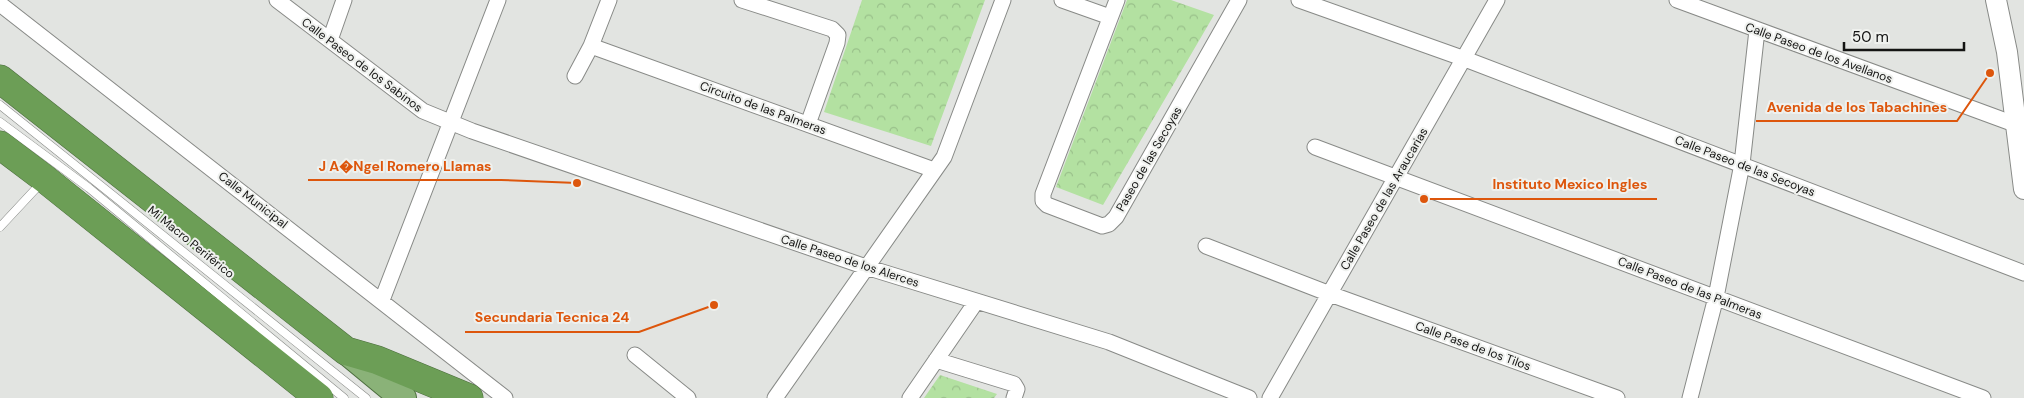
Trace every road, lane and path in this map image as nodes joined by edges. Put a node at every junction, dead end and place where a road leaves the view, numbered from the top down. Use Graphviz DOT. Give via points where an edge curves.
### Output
graph roads {
  1 [pos="277,0"];
  2 [pos="344,0"];
  3 [pos="498,0"];
  4 [pos="609,0"];
  5 [pos="742,0"];
  6 [pos="1003,0"];
  7 [pos="1062,0"];
  8 [pos="1117,0"];
  9 [pos="1239,0"];
  10 [pos="1299,0"];
  11 [pos="1497,0"];
  12 [pos="1678,0"];
  13 [pos="1996,0"];
  14 [pos="0,4"];
  15 [pos="1110,17"];
  16 [pos="1757,30"];
  17 [pos="330,40"];
  18 [pos="591,46"];
  19 [pos="2016,51"];
  20 [pos="1465,59"];
  21 [pos="575,76"];
  22 [pos="0,80"];
  23 [pos="0,105"];
  24 [pos="0,122"];
  25 [pos="451,122"];
  26 [pos="808,124"];
  27 [pos="2017,125"];
  28 [pos="0,145"];
  29 [pos="1315,147"];
  30 [pos="1742,164"];
  31 [pos="934,170"];
  32 [pos="1397,178"];
  33 [pos="45,179"];
  34 [pos="2024,189"];
  35 [pos="0,227"];
  36 [pos="1206,246"];
  37 [pos="866,267"];
  38 [pos="2024,273"];
  39 [pos="1330,294"];
  40 [pos="1716,297"];
  41 [pos="382,300"];
  42 [pos="976,302"];
  43 [pos="346,351"];
  44 [pos="636,355"];
  45 [pos="936,360"];
  46 [pos="319,398"];
  47 [pos="344,398"];
  48 [pos="366,398"];
  49 [pos="403,398"];
  50 [pos="468,398"];
  51 [pos="505,398"];
  52 [pos="688,398"];
  53 [pos="775,398"];
  54 [pos="910,398"];
  55 [pos="1014,398"];
  56 [pos="1249,398"];
  57 [pos="1270,398"];
  58 [pos="1617,398"];
  59 [pos="1690,398"];
  60 [pos="1983,398"];
  1 -- 17 [label="street, Calle Paseo de los Sabinos"];
  2 -- 17 [label="street"];
  3 -- 25 [label="street"];
  4 -- 18 [label="street"];
  5 -- 26 [label="street" via="832,29 838,35"];
  6 -- 31 [label="street" via="950,144"];
  7 -- 15 [label="street"];
  8 -- 15 [label="street, Paseo de las Secoyas"];
  9 -- 15 [label="street, Paseo de las Secoyas" via="1116,216 1102,226 1047,205 1043,194"];
  10 -- 20 [label="street"];
  11 -- 20 [label="street, Calle Paseo de las Araucarias"];
  12 -- 16 [label="street, Calle Paseo de los Avellanos"];
  13 -- 19 [label="street"];
  14 -- 41 [label="street, Calle Municipal"];
  16 -- 27 [label="street, Calle Paseo de los Avellanos"];
  16 -- 30 [label="street"];
  17 -- 25 [label="street, Calle Paseo de los Sabinos" via="423,112"];
  18 -- 21 [label="street"];
  18 -- 26 [label="street, Circuito de las Palmeras"];
  19 -- 27 [label="street"];
  20 -- 30 [label="street, Calle Paseo de las Secoyas"];
  20 -- 32 [label="street, Calle Paseo de las Araucarias"];
  22 -- 43 [label="highway"];
  23 -- 48 [label="lane, Mi Macro Periférico"];
  24 -- 47 [label="lane, Mi Macro Periférico" via="89,188"];
  25 -- 37 [label="street, Calle Paseo de los Alerces"];
  25 -- 41 [label="street"];
  26 -- 31 [label="street, Circuito de las Palmeras"];
  27 -- 34 [label="street"];
  28 -- 33 [label="highway"];
  29 -- 32 [label="street, Calle Paseo de las Palmeras"];
  30 -- 38 [label="street, Calle Paseo de las Secoyas"];
  30 -- 40 [label="street"];
  31 -- 37 [label="street"];
  32 -- 39 [label="street, Calle Paseo de las Araucarias"];
  32 -- 40 [label="street, Calle Paseo de las Palmeras"];
  33 -- 35 [label="lane"];
  33 -- 46 [label="highway"];
  36 -- 39 [label="street, Calle Pase de los Tilos"];
  37 -- 42 [label="street, Calle Paseo de los Alerces"];
  37 -- 53 [label="street"];
  39 -- 57 [label="street, Calle Paseo de las Araucarias"];
  39 -- 58 [label="street, Calle Pase de los Tilos"];
  40 -- 59 [label="street"];
  40 -- 60 [label="street, Calle Paseo de las Palmeras"];
  41 -- 51 [label="street, Calle Municipal"];
  42 -- 45 [label="street"];
  42 -- 56 [label="street, Calle Paseo de los Alerces" via="1109,342"];
  43 -- 49 [label="highway"];
  43 -- 50 [label="highway" via="377,360"];
  44 -- 52 [label="street"];
  45 -- 54 [label="street"];
  45 -- 55 [label="street" via="1014,384 1018,389"];
}
